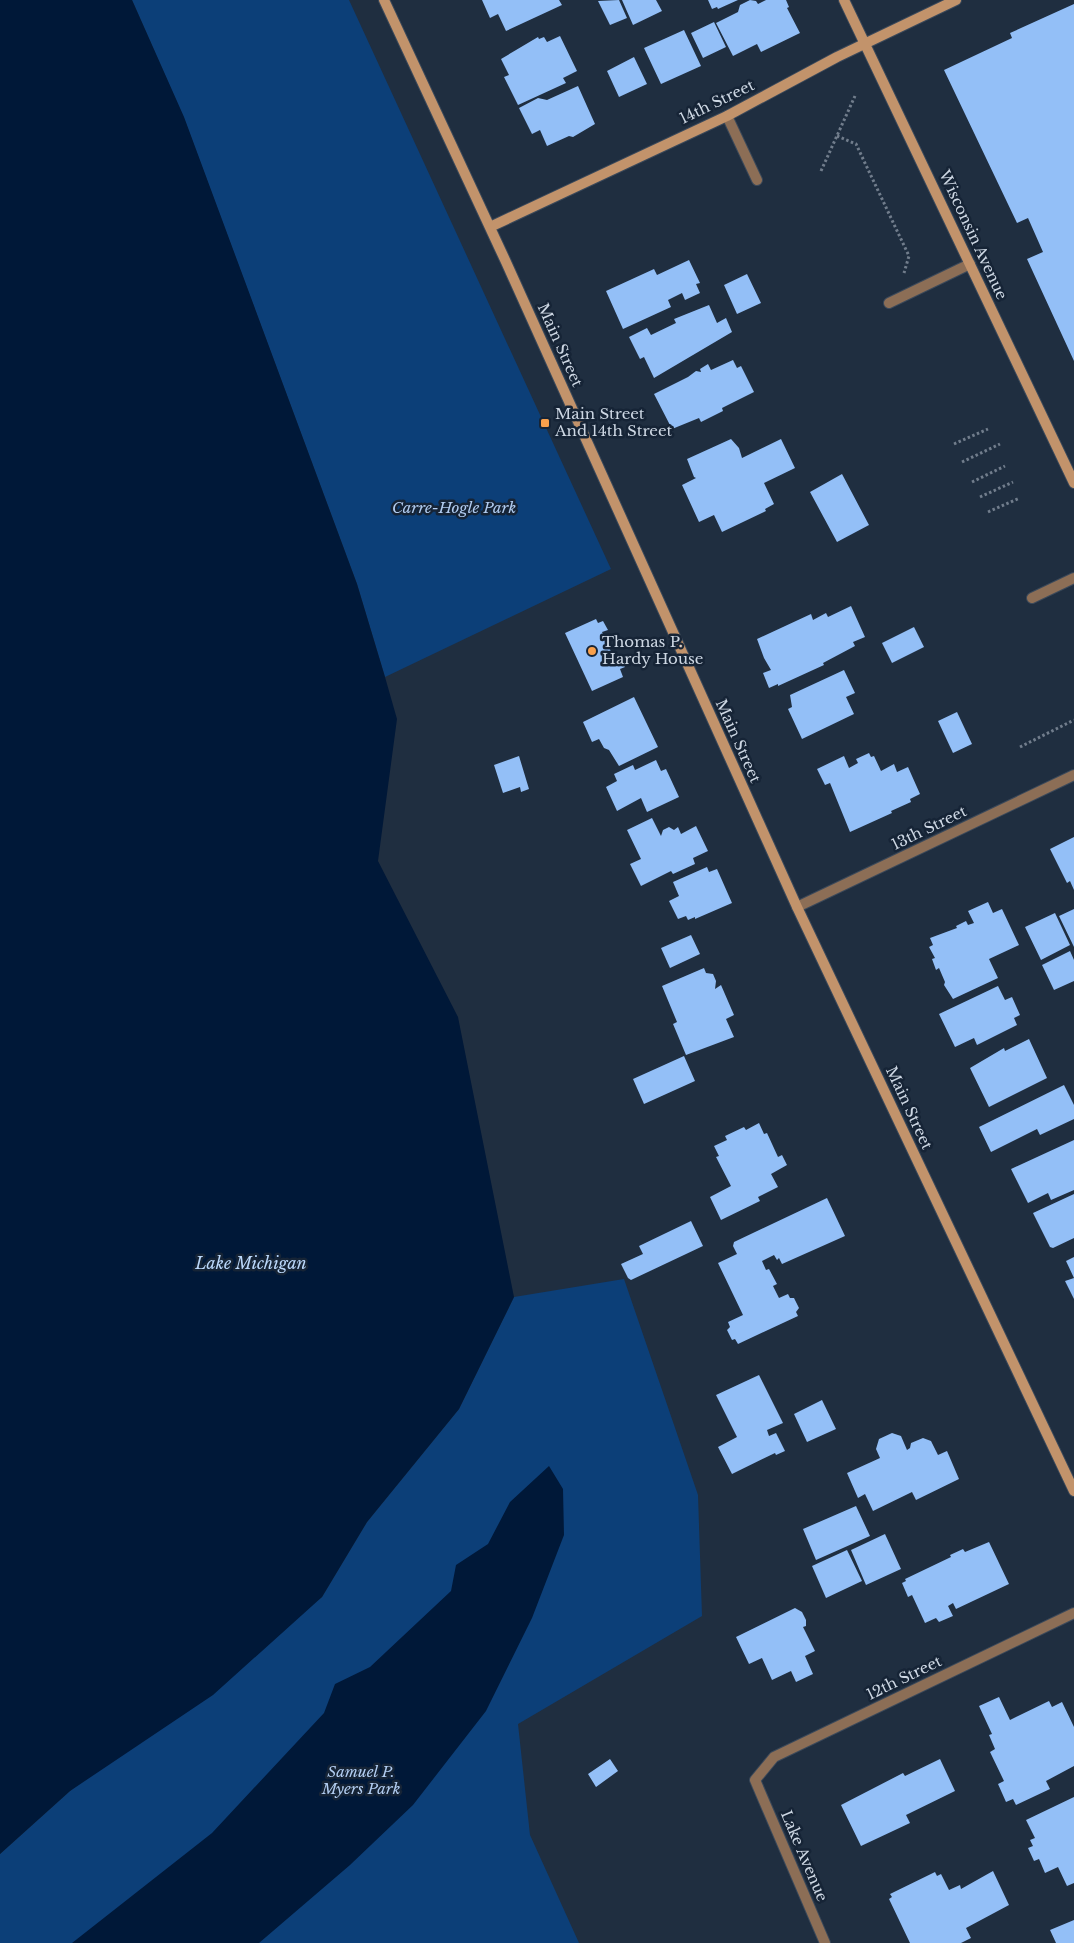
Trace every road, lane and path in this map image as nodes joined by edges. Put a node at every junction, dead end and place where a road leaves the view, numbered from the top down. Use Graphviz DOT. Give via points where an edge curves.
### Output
graph roads {
  1 [pos="384,0"];
  2 [pos="844,0"];
  3 [pos="956,0"];
  4 [pos="865,43"];
  5 [pos="856,96"];
  6 [pos="727,116"];
  7 [pos="837,136"];
  8 [pos="821,170"];
  9 [pos="757,180"];
  10 [pos="490,227"];
  11 [pos="970,264"];
  12 [pos="902,281"];
  13 [pos="889,303"];
  14 [pos="988,429"];
  15 [pos="954,444"];
  16 [pos="1000,444"];
  17 [pos="962,462"];
  18 [pos="1005,466"];
  19 [pos="1070,466"];
  20 [pos="972,482"];
  21 [pos="1012,482"];
  22 [pos="1074,483"];
  23 [pos="980,497"];
  24 [pos="1020,498"];
  25 [pos="988,512"];
  26 [pos="1074,578"];
  27 [pos="1032,598"];
  28 [pos="1074,720"];
  29 [pos="1020,746"];
  30 [pos="1074,775"];
  31 [pos="797,907"];
  32 [pos="1074,1490"];
  33 [pos="1074,1614"];
  34 [pos="755,1780"];
  35 [pos="825,1943"];
  1 -- 10 [label="main road, Main Street"];
  2 -- 4 [label="main road, Wisconsin Avenue"];
  3 -- 4 [label="main road, 14th Street"];
  4 -- 6 [label="main road, 14th Street"];
  4 -- 11 [label="main road, Wisconsin Avenue"];
  5 -- 7 [label="path"];
  6 -- 9 [label="street"];
  6 -- 10 [label="main road, 14th Street"];
  7 -- 8 [label="path"];
  7 -- 12 [label="path" via="856,144 909,256"];
  10 -- 31 [label="main road, Main Street"];
  11 -- 13 [label="street"];
  11 -- 19 [label="main road, Wisconsin Avenue"];
  14 -- 15 [label="path"];
  16 -- 17 [label="path"];
  18 -- 20 [label="path"];
  19 -- 22 [label="main road, Wisconsin Avenue"];
  21 -- 23 [label="path"];
  24 -- 25 [label="path"];
  26 -- 27 [label="street"];
  28 -- 29 [label="path"];
  30 -- 31 [label="street, 13th Street"];
  31 -- 32 [label="main road, Main Street"];
  33 -- 34 [label="street, 12th Street" via="774,1757"];
  34 -- 35 [label="street, Lake Avenue"];
}
